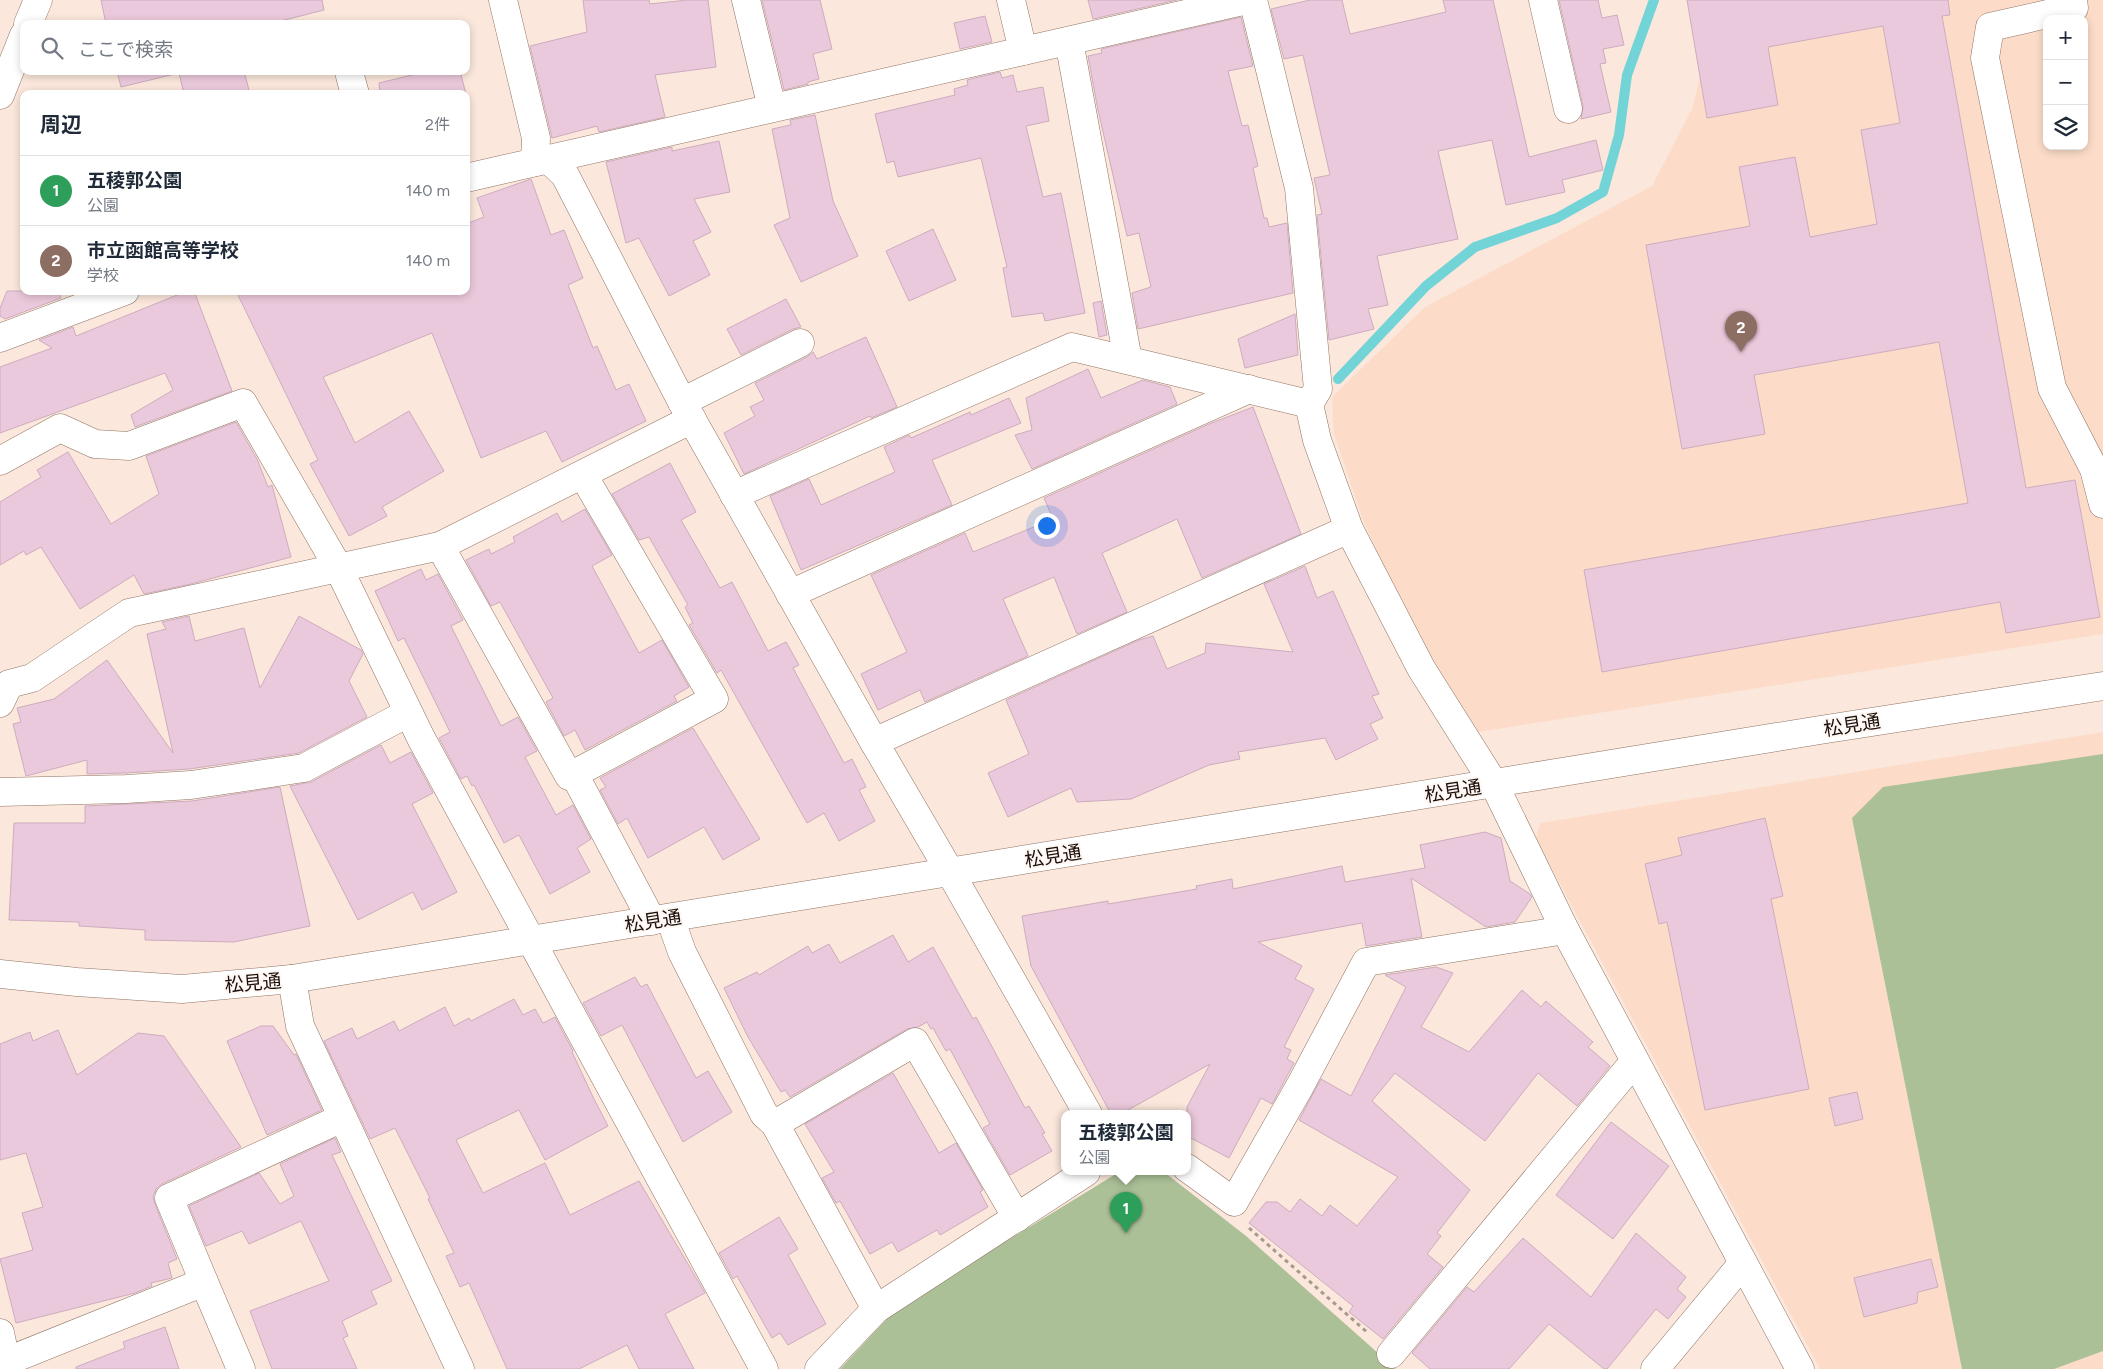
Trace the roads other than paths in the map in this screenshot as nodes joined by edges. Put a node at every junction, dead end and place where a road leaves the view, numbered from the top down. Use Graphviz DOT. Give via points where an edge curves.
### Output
graph roads {
  1 [pos="38,0"];
  2 [pos="503,0"];
  3 [pos="746,0"];
  4 [pos="1011,0"];
  5 [pos="1247,0"];
  6 [pos="1253,0"];
  7 [pos="1543,0"];
  8 [pos="2073,0"];
  9 [pos="30,20"];
  10 [pos="1068,41"];
  11 [pos="20,45"];
  12 [pos="1023,50"];
  13 [pos="0,95"];
  14 [pos="772,108"];
  15 [pos="1568,109"];
  16 [pos="541,161"];
  17 [pos="470,177"];
  18 [pos="114,295"];
  19 [pos="0,338"];
  20 [pos="800,344"];
  21 [pos="1128,360"];
  22 [pos="1249,389"];
  23 [pos="1309,404"];
  24 [pos="687,411"];
  25 [pos="0,461"];
  26 [pos="583,475"];
  27 [pos="734,495"];
  28 [pos="2103,504"];
  29 [pos="1349,529"];
  30 [pos="440,546"];
  31 [pos="338,567"];
  32 [pos="790,594"];
  33 [pos="3,685"];
  34 [pos="2103,686"];
  35 [pos="408,713"];
  36 [pos="874,742"];
  37 [pos="574,774"];
  38 [pos="1494,784"];
  39 [pos="0,792"];
  40 [pos="950,872"];
  41 [pos="661,919"];
  42 [pos="1565,930"];
  43 [pos="530,940"];
  44 [pos="0,974"];
  45 [pos="292,979"];
  46 [pos="1634,1062"];
  47 [pos="1086,1110"];
  48 [pos="342,1118"];
  49 [pos="775,1124"];
  50 [pos="1191,1171"];
  51 [pos="1082,1175"];
  52 [pos="1017,1218"];
  53 [pos="1743,1263"];
  54 [pos="204,1282"];
  55 [pos="876,1308"];
  56 [pos="0,1333"];
  57 [pos="1391,1354"];
  58 [pos="2,1365"];
  59 [pos="241,1369"];
  60 [pos="460,1369"];
  61 [pos="764,1369"];
  62 [pos="819,1369"];
  63 [pos="1655,1369"];
  64 [pos="1800,1369"];
  1 -- 9 [label="street"];
  2 -- 16 [label="street"];
  3 -- 14 [label="street"];
  4 -- 12 [label="street"];
  5 -- 10 [label="street"];
  6 -- 23 [label="street" via="1299,188 1318,389"];
  7 -- 15 [label="street"];
  8 -- 28 [label="street" via="2074,8 1990,27 1985,58 2052,388 2094,469"];
  10 -- 12 [label="street"];
  10 -- 21 [label="street"];
  11 -- 13 [label="street"];
  12 -- 14 [label="street"];
  14 -- 16 [label="street"];
  16 -- 17 [label="street"];
  16 -- 24 [label="street" via="565,175"];
  18 -- 19 [label="street"];
  20 -- 24 [label="street"];
  21 -- 22 [label="street"];
  21 -- 27 [label="street" via="1072,347"];
  22 -- 23 [label="street"];
  22 -- 32 [label="street"];
  23 -- 29 [label="street" via="1317,440"];
  24 -- 26 [label="street"];
  24 -- 27 [label="street"];
  25 -- 31 [label="street" via="60,428 95,444 129,446 243,403"];
  26 -- 30 [label="street"];
  26 -- 37 [label="street" via="714,699"];
  27 -- 32 [label="street"];
  29 -- 36 [label="street"];
  29 -- 38 [label="street" via="1421,668"];
  30 -- 31 [label="street"];
  30 -- 37 [label="street" via="569,776"];
  31 -- 33 [label="street" via="129,613 32,678"];
  31 -- 35 [label="street"];
  32 -- 36 [label="street"];
  34 -- 38 [label="street, 松見通"];
  35 -- 39 [label="street" via="304,768 191,785 126,790"];
  35 -- 43 [label="street"];
  36 -- 40 [label="street"];
  37 -- 41 [label="street"];
  38 -- 40 [label="street, 松見通"];
  38 -- 42 [label="street"];
  40 -- 41 [label="street, 松見通"];
  40 -- 47 [label="street"];
  41 -- 43 [label="street, 松見通"];
  41 -- 49 [label="street" via="682,952 764,1114"];
  42 -- 46 [label="street"];
  42 -- 50 [label="street" via="1366,962 1234,1202"];
  43 -- 45 [label="street, 松見通"];
  43 -- 61 [label="street"];
  44 -- 45 [label="street, 松見通" via="182,989"];
  45 -- 48 [label="street" via="300,1026"];
  46 -- 53 [label="street"];
  46 -- 57 [label="street"];
  48 -- 54 [label="street" via="169,1198"];
  48 -- 60 [label="street"];
  49 -- 52 [label="street" via="915,1042"];
  49 -- 55 [label="street"];
  51 -- 52 [label="street"];
  52 -- 55 [label="street"];
  53 -- 63 [label="street"];
  53 -- 64 [label="street"];
  54 -- 58 [label="street"];
  54 -- 59 [label="street"];
  55 -- 62 [label="street"];
  56 -- 58 [label="street"];
}
